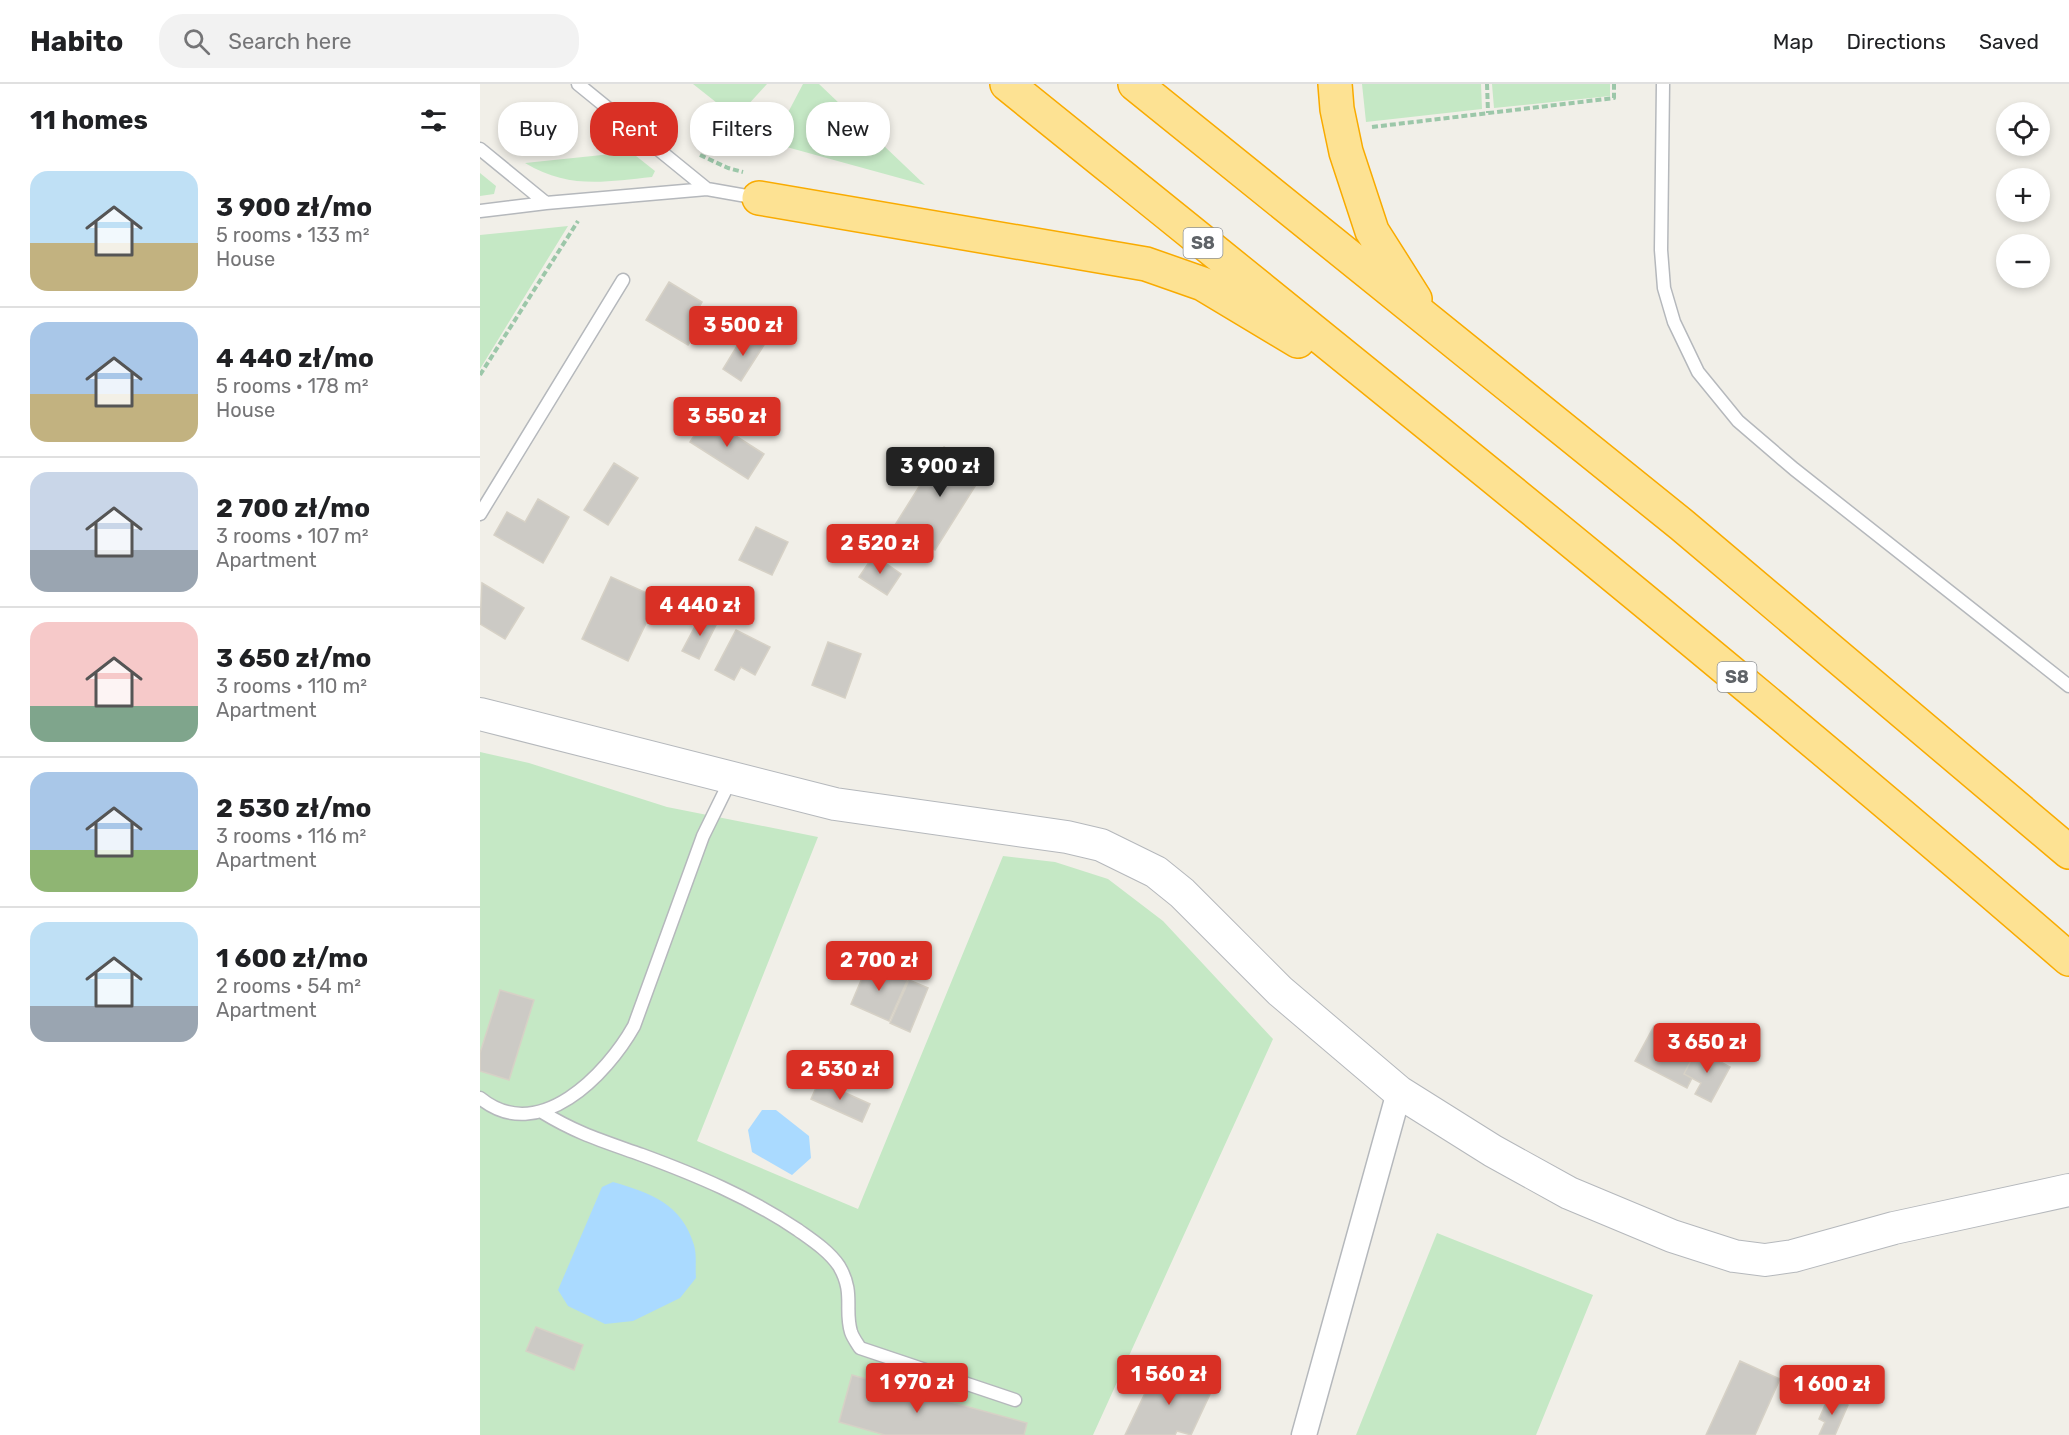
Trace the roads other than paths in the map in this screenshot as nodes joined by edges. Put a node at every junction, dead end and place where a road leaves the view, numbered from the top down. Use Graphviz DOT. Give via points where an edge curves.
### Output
graph roads {
  1 [pos="578,84"];
  2 [pos="1007,84"];
  3 [pos="1135,84"];
  4 [pos="1335,84"];
  5 [pos="1663,84"];
  6 [pos="480,149"];
  7 [pos="707,189"];
  8 [pos="759,198"];
  9 [pos="546,203"];
  10 [pos="480,211"];
  11 [pos="623,280"];
  12 [pos="1428,321"];
  13 [pos="1400,401"];
  14 [pos="480,514"];
  15 [pos="2069,686"];
  16 [pos="480,714"];
  17 [pos="731,779"];
  18 [pos="2069,852"];
  19 [pos="2069,959"];
  20 [pos="1399,1092"];
  21 [pos="480,1098"];
  22 [pos="542,1112"];
  23 [pos="2069,1190"];
  24 [pos="1015,1400"];
  25 [pos="1304,1435"];
  1 -- 7 [label="lane"];
  2 -- 13 [label="highway, S8"];
  3 -- 12 [label="highway"];
  4 -- 12 [label="highway" via="1336,109 1346,152 1372,231"];
  5 -- 15 [label="lane" via="1664,288 1674,322 1698,372 1738,421 1794,469"];
  6 -- 9 [label="lane"];
  7 -- 8 [label="lane"];
  7 -- 9 [label="lane"];
  8 -- 13 [label="highway" via="1146,264 1203,284"];
  9 -- 10 [label="lane"];
  11 -- 14 [label="lane"];
  12 -- 18 [label="highway" via="1717,555"];
  13 -- 19 [label="highway, S8" via="1822,747"];
  16 -- 17 [label="street"];
  17 -- 20 [label="street" via="857,808 1066,837 1129,857 1182,893 1280,991"];
  17 -- 22 [label="lane" via="703,836 634,1026 621,1050 581,1090"];
  20 -- 23 [label="street" via="1569,1193 1672,1236 1734,1256 1765,1260 1793,1256 1894,1228"];
  20 -- 25 [label="street"];
  21 -- 22 [label="lane" via="505,1110"];
  22 -- 24 [label="lane" via="600,1142 724,1187 820,1246 848,1283 851,1331 860,1348"];
}
